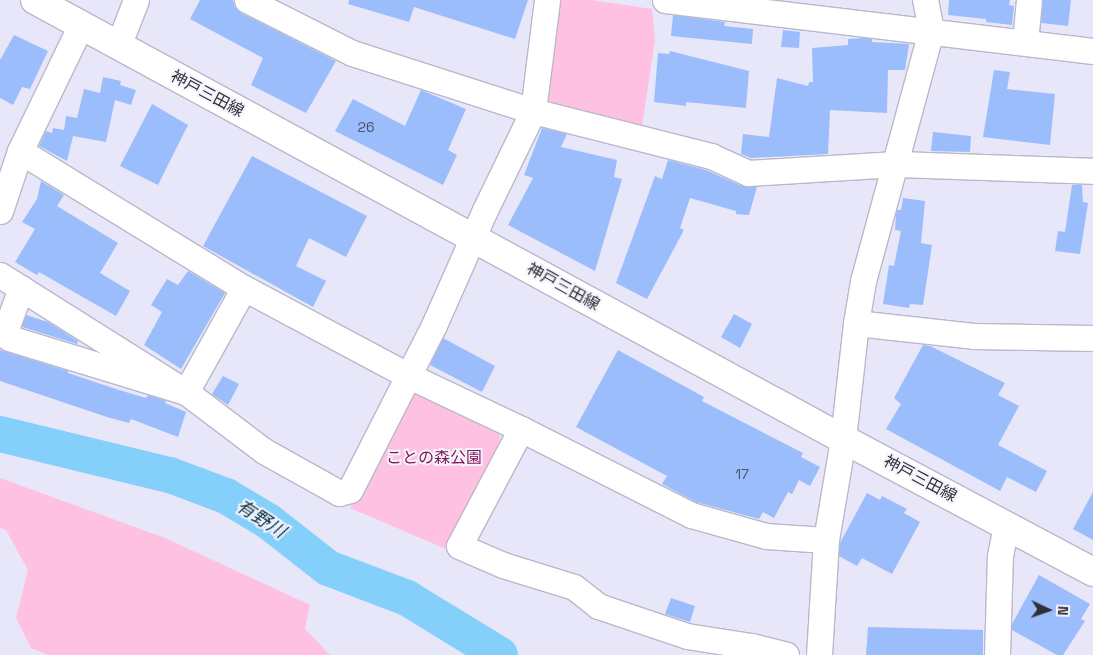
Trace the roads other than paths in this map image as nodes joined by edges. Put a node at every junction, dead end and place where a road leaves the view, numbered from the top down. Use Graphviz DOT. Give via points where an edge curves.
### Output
graph roads {
  1 [pos="35,0"];
  2 [pos="136,0"];
  3 [pos="247,0"];
  4 [pos="547,0"];
  5 [pos="665,0"];
  6 [pos="925,0"];
  7 [pos="1030,0"];
  8 [pos="787,7"];
  9 [pos="81,25"];
  10 [pos="931,30"];
  11 [pos="1025,42"];
  12 [pos="118,46"];
  13 [pos="1093,51"];
  14 [pos="534,111"];
  15 [pos="20,152"];
  16 [pos="896,164"];
  17 [pos="1093,171"];
  18 [pos="0,211"];
  19 [pos="473,238"];
  20 [pos="0,275"];
  21 [pos="21,288"];
  22 [pos="244,288"];
  23 [pos="856,323"];
  24 [pos="1093,338"];
  25 [pos="107,341"];
  26 [pos="100,365"];
  27 [pos="407,375"];
  28 [pos="186,392"];
  29 [pos="521,429"];
  30 [pos="843,439"];
  31 [pos="1006,525"];
  32 [pos="826,540"];
  33 [pos="1093,572"];
  34 [pos="786,655"];
  35 [pos="819,655"];
  36 [pos="998,655"];
  1 -- 9 [label="main road, 神戸三田線"];
  2 -- 12 [label="street"];
  3 -- 14 [label="street" via="352,53"];
  4 -- 14 [label="street"];
  5 -- 8 [label="street"];
  6 -- 10 [label="street"];
  7 -- 11 [label="street"];
  8 -- 10 [label="street"];
  9 -- 12 [label="main road, 神戸三田線"];
  9 -- 15 [label="street"];
  10 -- 11 [label="street"];
  10 -- 16 [label="street"];
  11 -- 13 [label="street"];
  12 -- 19 [label="main road, 神戸三田線"];
  14 -- 16 [label="street" via="712,156 748,172"];
  14 -- 19 [label="street"];
  15 -- 18 [label="street"];
  15 -- 22 [label="street"];
  16 -- 17 [label="street"];
  16 -- 23 [label="street" via="863,281"];
  19 -- 27 [label="street" via="434,325"];
  19 -- 30 [label="main road, 神戸三田線"];
  20 -- 21 [label="street"];
  21 -- 25 [label="street"];
  21 -- 26 [label="street" via="6,329 10,338"];
  22 -- 27 [label="street"];
  22 -- 28 [label="street"];
  23 -- 24 [label="street" via="973,336"];
  23 -- 30 [label="street"];
  25 -- 26 [label="street"];
  25 -- 28 [label="street"];
  26 -- 28 [label="street"];
  27 -- 28 [label="street" via="350,490 339,493 264,451"];
  27 -- 29 [label="street"];
  29 -- 32 [label="street" via="691,515 766,536"];
  29 -- 34 [label="street" via="455,552 574,587 598,606 687,636"];
  30 -- 31 [label="main road, 神戸三田線"];
  30 -- 32 [label="street"];
  31 -- 33 [label="main road, 神戸三田線"];
  31 -- 36 [label="street" via="1000,556"];
  32 -- 35 [label="street"];
}
